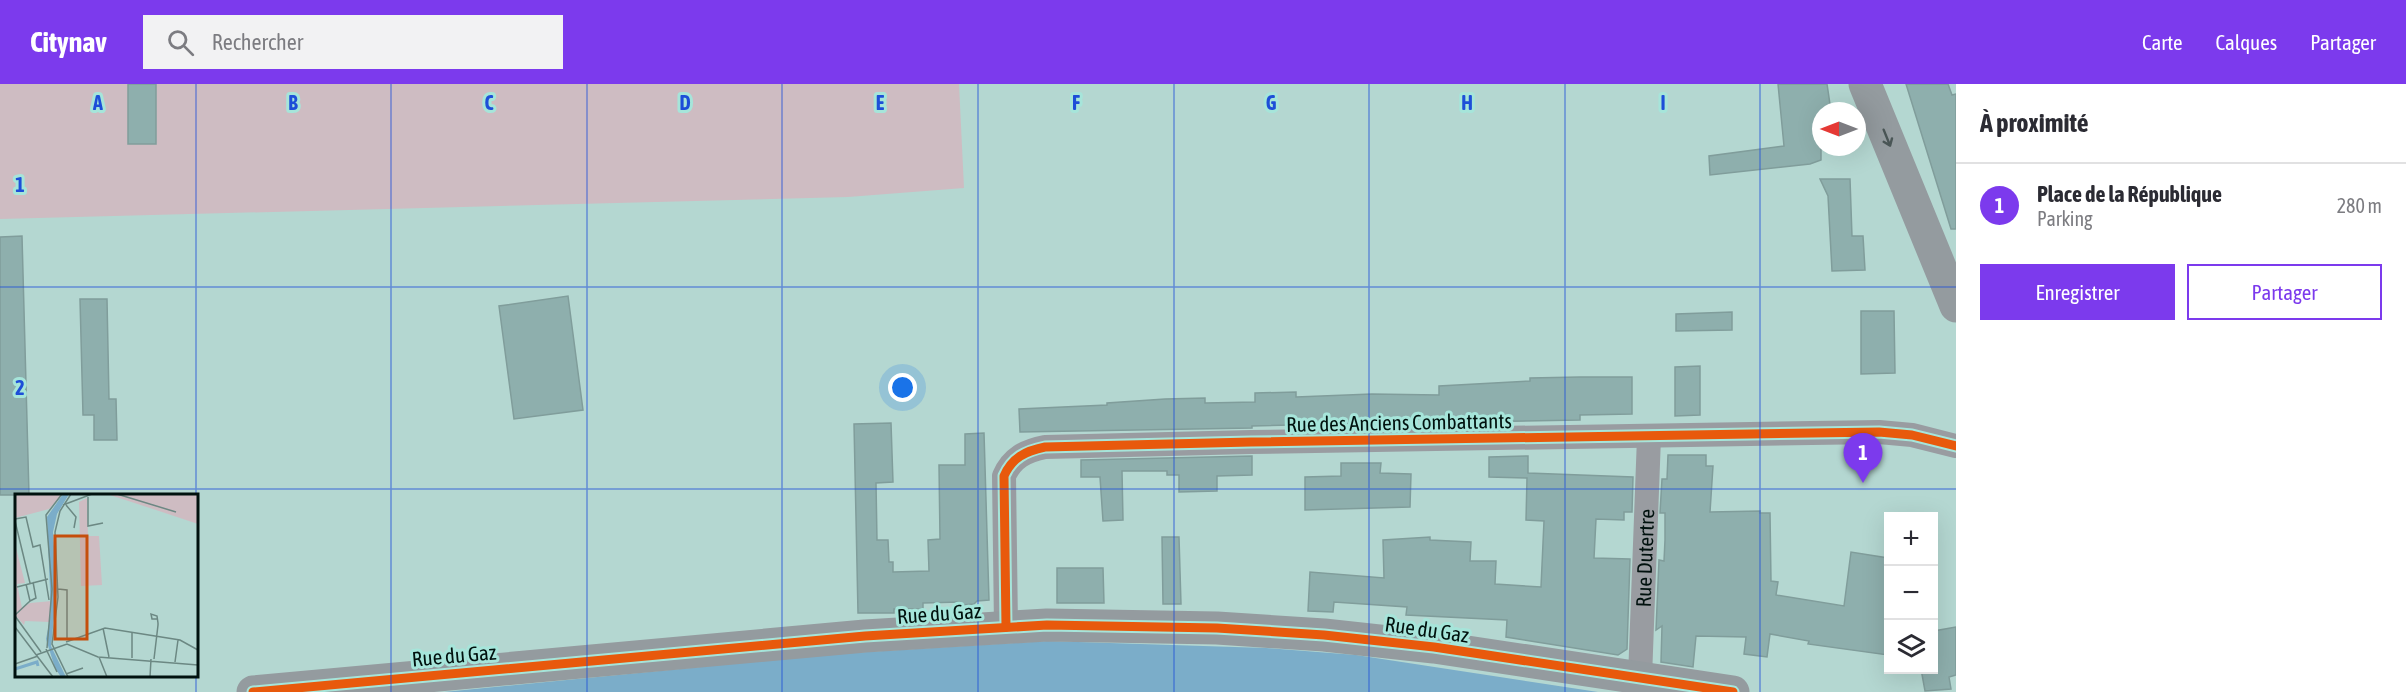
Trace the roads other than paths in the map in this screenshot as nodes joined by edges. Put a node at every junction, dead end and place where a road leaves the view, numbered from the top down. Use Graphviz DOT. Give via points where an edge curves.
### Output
graph roads {
  1 [pos="1865,84"];
  2 [pos="1956,306"];
  3 [pos="1649,437"];
  4 [pos="1956,446"];
  5 [pos="1006,627"];
  6 [pos="1640,678"];
  7 [pos="253,692"];
  8 [pos="1733,692"];
  1 -- 2 [label="street, one-way"];
  3 -- 4 [label="street, Rue des Anciens Combattants" via="1894,433"];
  3 -- 5 [label="street, Rue des Anciens Combattants" via="1251,442 1029,450 1013,462 1004,476"];
  3 -- 6 [label="street, Rue Dutertre"];
  5 -- 6 [label="street, Rue du Gaz" via="1174,627 1313,634 1434,647"];
  5 -- 7 [label="street, Rue du Gaz" via="854,637"];
  6 -- 8 [label="street, Rue du Gaz"];
}
